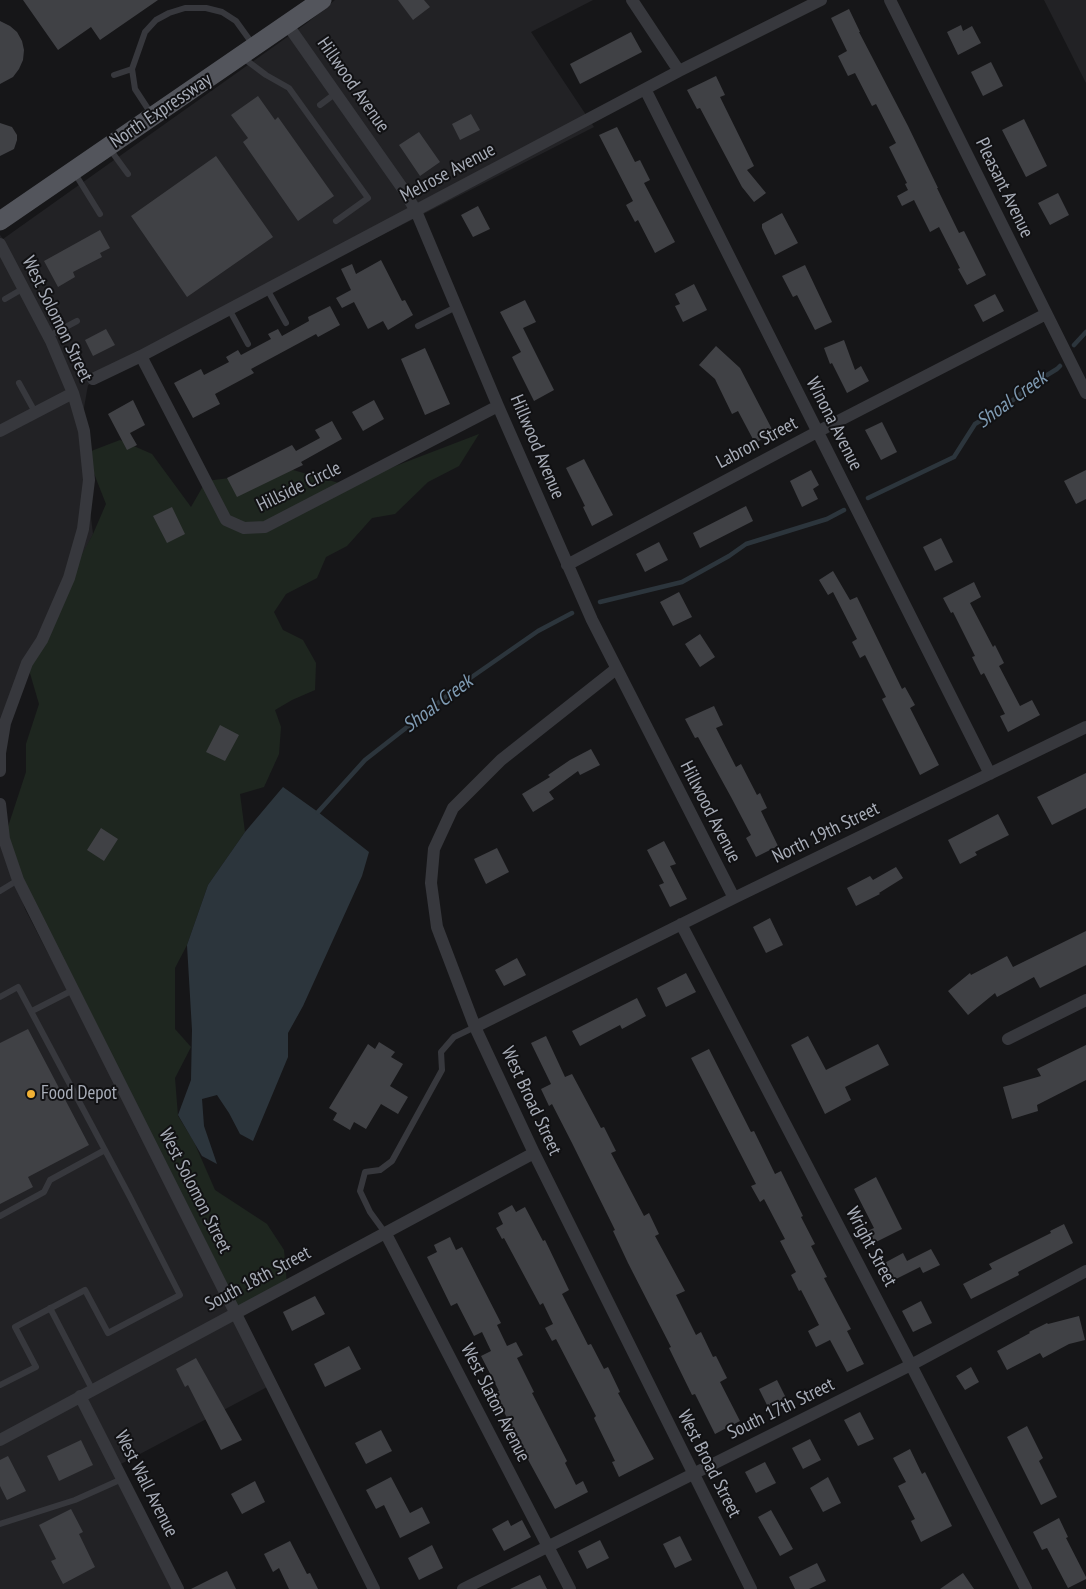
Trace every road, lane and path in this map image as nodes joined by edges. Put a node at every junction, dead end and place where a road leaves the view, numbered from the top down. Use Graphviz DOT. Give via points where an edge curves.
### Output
graph roads {
  1 [pos="322,0"];
  2 [pos="632,0"];
  3 [pos="821,0"];
  4 [pos="890,0"];
  5 [pos="287,24"];
  6 [pos="247,51"];
  7 [pos="132,69"];
  8 [pos="679,71"];
  9 [pos="114,74"];
  10 [pos="645,89"];
  11 [pos="336,93"];
  12 [pos="320,105"];
  13 [pos="153,116"];
  14 [pos="108,147"];
  15 [pos="73,171"];
  16 [pos="128,174"];
  17 [pos="416,211"];
  18 [pos="100,214"];
  19 [pos="336,220"];
  20 [pos="0,221"];
  21 [pos="0,244"];
  22 [pos="24,288"];
  23 [pos="268,289"];
  24 [pos="5,299"];
  25 [pos="456,307"];
  26 [pos="229,309"];
  27 [pos="1046,314"];
  28 [pos="77,321"];
  29 [pos="286,323"];
  30 [pos="418,326"];
  31 [pos="49,336"];
  32 [pos="248,344"];
  33 [pos="141,356"];
  34 [pos="93,379"];
  35 [pos="19,383"];
  36 [pos="73,393"];
  37 [pos="1086,393"];
  38 [pos="498,406"];
  39 [pos="35,412"];
  40 [pos="0,431"];
  41 [pos="817,432"];
  42 [pos="567,565"];
  43 [pos="616,669"];
  44 [pos="1086,727"];
  45 [pos="0,753"];
  46 [pos="0,770"];
  47 [pos="990,774"];
  48 [pos="0,804"];
  49 [pos="3,849"];
  50 [pos="18,880"];
  51 [pos="0,891"];
  52 [pos="734,898"];
  53 [pos="681,924"];
  54 [pos="73,990"];
  55 [pos="0,997"];
  56 [pos="1086,1000"];
  57 [pos="32,1011"];
  58 [pos="475,1027"];
  59 [pos="1008,1039"];
  60 [pos="105,1150"];
  61 [pos="534,1153"];
  62 [pos="0,1216"];
  63 [pos="386,1234"];
  64 [pos="1086,1271"];
  65 [pos="50,1308"];
  66 [pos="235,1312"];
  67 [pos="911,1365"];
  68 [pos="0,1385"];
  69 [pos="92,1389"];
  70 [pos="80,1396"];
  71 [pos="0,1440"];
  72 [pos="693,1473"];
  73 [pos="122,1478"];
  74 [pos="0,1524"];
  75 [pos="548,1546"];
  76 [pos="178,1589"];
  77 [pos="374,1589"];
  78 [pos="463,1589"];
  79 [pos="570,1589"];
  80 [pos="751,1589"];
  81 [pos="1026,1589"];
  1 -- 5 [label="main road, North Expressway"];
  2 -- 8 [label="street"];
  3 -- 8 [label="street, Melrose Avenue"];
  4 -- 27 [label="street, Pleasant Avenue"];
  5 -- 6 [label="main road, North Expressway"];
  5 -- 11 [label="street, Hillwood Avenue"];
  6 -- 7 [label="lane" via="236,21 222,12 185,8 156,20 145,32"];
  6 -- 13 [label="main road, North Expressway"];
  6 -- 19 [label="lane" via="266,75 289,88 368,198"];
  7 -- 9 [label="lane"];
  7 -- 13 [label="lane" via="135,89"];
  8 -- 10 [label="street, Melrose Avenue"];
  10 -- 17 [label="street, Melrose Avenue"];
  10 -- 41 [label="street, Winona Avenue"];
  11 -- 12 [label="lane"];
  11 -- 17 [label="street, Hillwood Avenue"];
  13 -- 14 [label="main road, North Expressway"];
  14 -- 15 [label="main road, North Expressway"];
  14 -- 16 [label="lane"];
  15 -- 18 [label="lane"];
  15 -- 20 [label="main road, North Expressway"];
  17 -- 23 [label="street, Melrose Avenue"];
  17 -- 25 [label="street, Hillwood Avenue"];
  21 -- 22 [label="street, West Solomon Street"];
  22 -- 24 [label="lane"];
  22 -- 31 [label="street, West Solomon Street"];
  23 -- 26 [label="street, Melrose Avenue"];
  23 -- 29 [label="lane"];
  25 -- 30 [label="lane"];
  25 -- 38 [label="street, Hillwood Avenue"];
  26 -- 32 [label="lane"];
  26 -- 33 [label="street, Melrose Avenue"];
  27 -- 37 [label="street, Pleasant Avenue"];
  27 -- 41 [label="street, Labron Street"];
  28 -- 31 [label="lane"];
  31 -- 36 [label="street, West Solomon Street"];
  33 -- 34 [label="street, Melrose Avenue"];
  33 -- 38 [label="street, Hillside Circle" via="226,520 244,528 265,527"];
  35 -- 39 [label="lane"];
  36 -- 39 [label="street"];
  36 -- 45 [label="street, West Solomon Street" via="84,431 89,480 83,530 69,578 42,640 27,662 13,698"];
  38 -- 42 [label="street, Hillwood Avenue"];
  39 -- 40 [label="street"];
  41 -- 42 [label="street, Labron Street"];
  41 -- 47 [label="street, Winona Avenue"];
  42 -- 43 [label="street, Hillwood Avenue"];
  43 -- 52 [label="street, Hillwood Avenue"];
  43 -- 58 [label="street, West Broad Street" via="501,760 453,808 434,849 431,883 437,927"];
  44 -- 47 [label="street, North 19th Street"];
  45 -- 46 [label="street, West Solomon Street"];
  47 -- 52 [label="street, North 19th Street"];
  48 -- 49 [label="street, West Solomon Street"];
  49 -- 50 [label="street, West Solomon Street"];
  50 -- 51 [label="lane"];
  50 -- 54 [label="street, West Solomon Street"];
  52 -- 53 [label="street, North 19th Street"];
  53 -- 58 [label="street, North 19th Street"];
  53 -- 67 [label="street, Wright Street"];
  54 -- 57 [label="lane"];
  54 -- 66 [label="street, West Solomon Street"];
  55 -- 57 [label="lane" via="18,987"];
  56 -- 59 [label="street"];
  57 -- 60 [label="lane"];
  58 -- 61 [label="street, West Broad Street"];
  58 -- 63 [label="lane" via="454,1037 441,1052 442,1070 392,1162 380,1170 365,1172 360,1191"];
  60 -- 62 [label="lane" via="50,1180 44,1192"];
  60 -- 65 [label="lane" via="180,1295 108,1333 85,1290"];
  61 -- 63 [label="street, South 18th Street"];
  61 -- 72 [label="street, West Broad Street"];
  63 -- 66 [label="street, South 18th Street"];
  63 -- 75 [label="street, West Slaton Avenue"];
  64 -- 67 [label="street, South 17th Street"];
  65 -- 68 [label="lane" via="15,1327 36,1366"];
  65 -- 69 [label="lane"];
  66 -- 69 [label="street, South 18th Street"];
  66 -- 77 [label="street, West Solomon Street"];
  67 -- 72 [label="street, South 17th Street"];
  67 -- 81 [label="street, Wright Street"];
  69 -- 70 [label="street, South 18th Street"];
  70 -- 71 [label="street, South 18th Street"];
  70 -- 73 [label="street, West Wall Avenue"];
  72 -- 75 [label="street, South 17th Street"];
  72 -- 80 [label="street, West Broad Street"];
  73 -- 74 [label="lane" via="75,1500"];
  73 -- 76 [label="street, West Wall Avenue"];
  75 -- 78 [label="street, South 17th Street"];
  75 -- 79 [label="street, West Slaton Avenue"];
}
